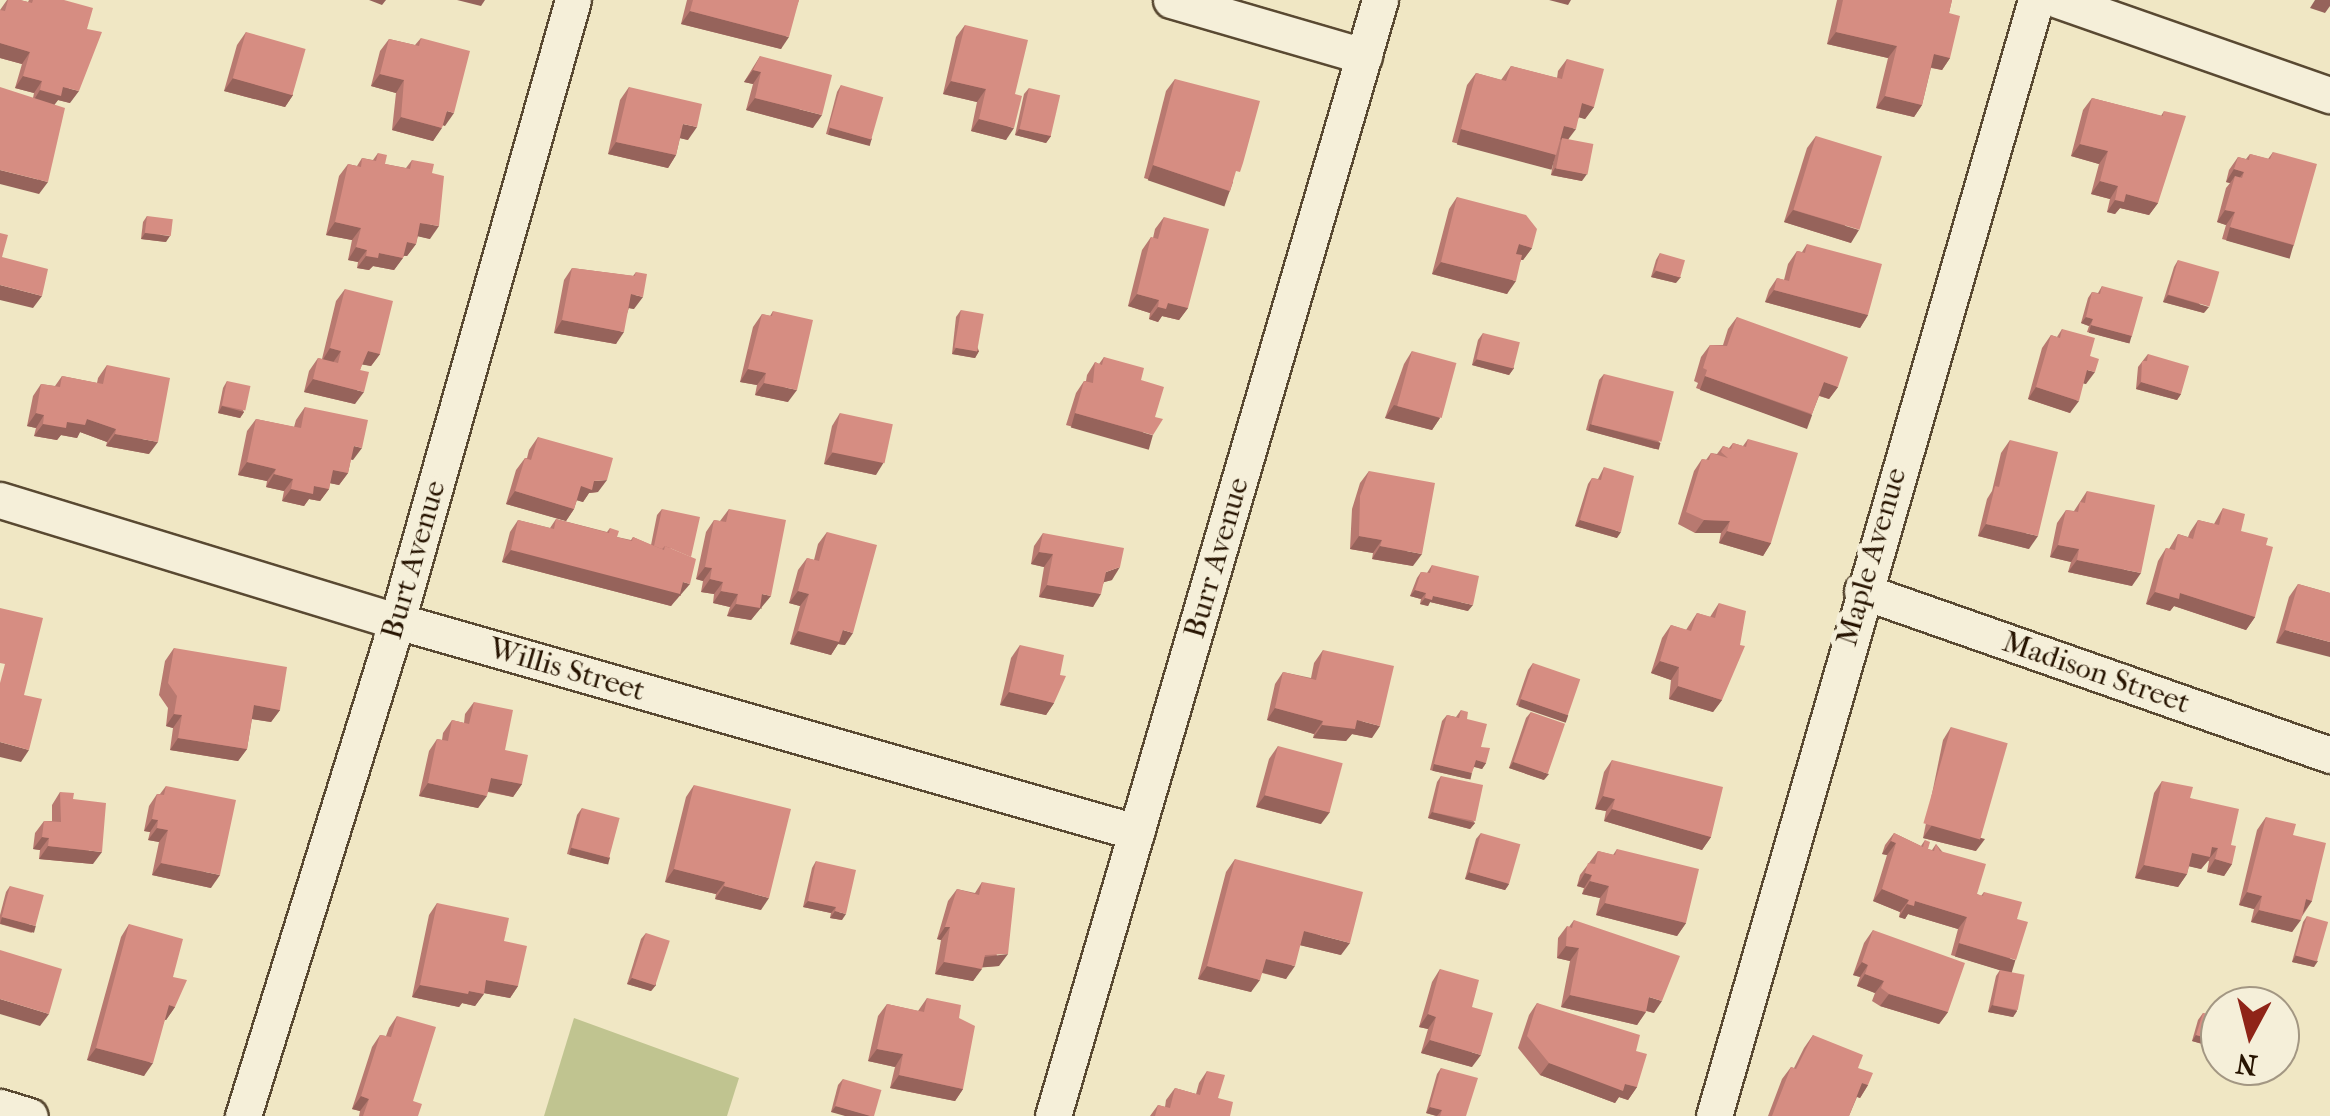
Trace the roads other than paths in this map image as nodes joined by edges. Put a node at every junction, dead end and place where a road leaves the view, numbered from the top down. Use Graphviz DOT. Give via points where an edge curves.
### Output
graph roads {
  1 [pos="573,0"];
  2 [pos="1171,0"];
  3 [pos="1380,0"];
  4 [pos="2036,0"];
  5 [pos="2058,0"];
  6 [pos="1364,56"];
  7 [pos="2330,95"];
  8 [pos="0,500"];
  9 [pos="1862,591"];
  10 [pos="396,620"];
  11 [pos="2330,756"];
  12 [pos="1136,832"];
  13 [pos="0,1107"];
  14 [pos="30,1116"];
  15 [pos="244,1116"];
  16 [pos="1053,1116"];
  17 [pos="1714,1116"];
  1 -- 10 [label="street, Burt Avenue"];
  2 -- 6 [label="street"];
  3 -- 6 [label="street, Burr Avenue"];
  4 -- 9 [label="street, Maple Avenue"];
  5 -- 7 [label="street"];
  6 -- 12 [label="street, Burr Avenue"];
  8 -- 10 [label="street, Willis Street"];
  9 -- 11 [label="street, Madison Street"];
  9 -- 17 [label="street, Maple Avenue"];
  10 -- 12 [label="street, Willis Street"];
  10 -- 15 [label="street, Burt Avenue"];
  12 -- 16 [label="street, Burr Avenue"];
  13 -- 14 [label="street"];
}
